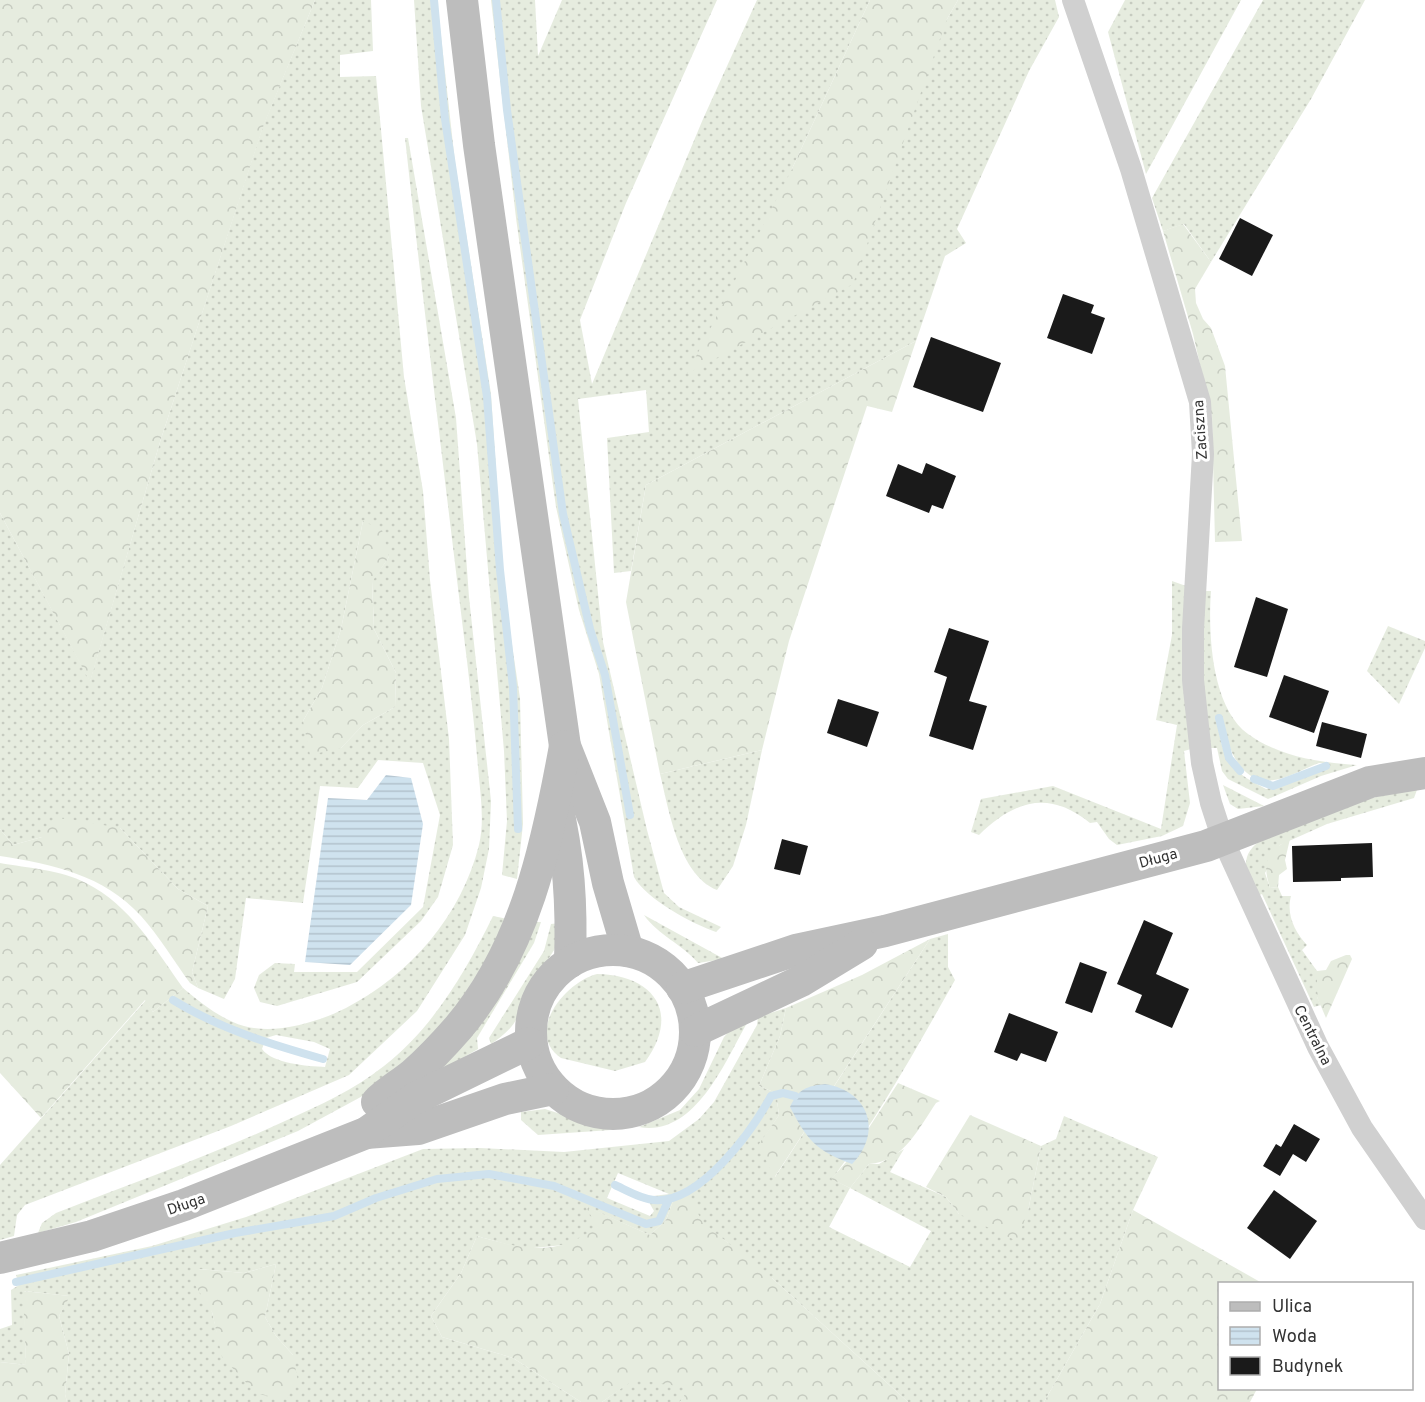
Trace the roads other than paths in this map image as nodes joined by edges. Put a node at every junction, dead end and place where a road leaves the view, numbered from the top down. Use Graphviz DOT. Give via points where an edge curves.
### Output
graph roads {
  1 [pos="462,0"];
  2 [pos="1073,0"];
  3 [pos="565,746"];
  4 [pos="1425,773"];
  5 [pos="556,797"];
  6 [pos="1223,840"];
  7 [pos="885,931"];
  8 [pos="628,951"];
  9 [pos="570,962"];
  10 [pos="682,988"];
  11 [pos="695,1031"];
  12 [pos="529,1042"];
  13 [pos="553,1089"];
  14 [pos="366,1133"];
  15 [pos="336,1145"];
  16 [pos="1425,1219"];
  17 [pos="0,1258"];
  1 -- 3 [label="main road"];
  2 -- 6 [label="street, Zaciszna" via="1131,169 1200,402 1203,454 1193,680 1205,780"];
  3 -- 5 [label="main road"];
  3 -- 8 [label="main road" via="595,822"];
  4 -- 6 [label="main road, Długa" via="1370,782"];
  5 -- 9 [label="main road" via="572,906"];
  5 -- 15 [label="main road" via="528,903 496,976 436,1052 386,1093"];
  6 -- 7 [label="main road, Długa"];
  6 -- 16 [label="street, Centralna" via="1318,1047 1362,1128"];
  7 -- 10 [label="main road, Długa" via="796,950"];
  7 -- 11 [label="main road, Długa" via="801,981"];
  8 -- 9 [label="main road" via="608,950"];
  8 -- 10 [label="main road" via="668,971"];
  9 -- 12 [label="main road" via="551,978 538,998"];
  10 -- 11 [label="main road" via="692,1009"];
  11 -- 13 [label="main road" via="692,1056 681,1079 664,1097 642,1110 617,1115 592,1112 569,1102"];
  12 -- 13 [label="main road" via="538,1067"];
  12 -- 14 [label="main road, Długa" via="414,1099"];
  13 -- 14 [label="main road, Długa" via="505,1099 418,1129"];
  14 -- 15 [label="main road, Długa"];
  15 -- 17 [label="main road, Długa" via="232,1187 92,1236"];
}
